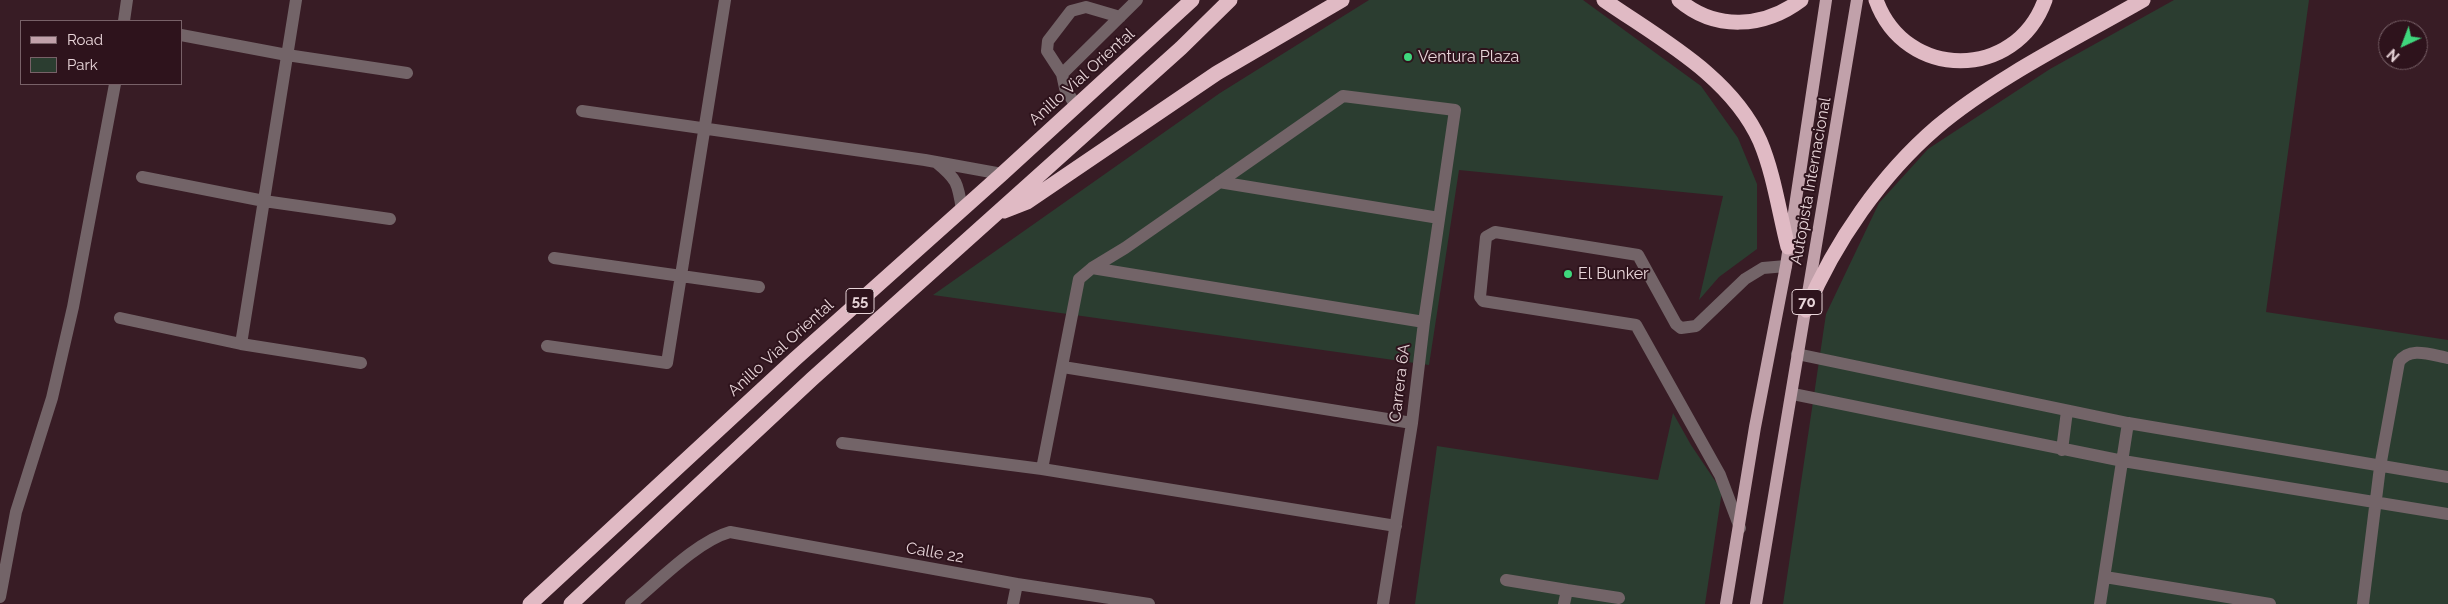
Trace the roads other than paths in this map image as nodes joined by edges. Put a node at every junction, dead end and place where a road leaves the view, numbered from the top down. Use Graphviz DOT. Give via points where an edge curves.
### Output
graph roads {
  1 [pos="128,0"];
  2 [pos="296,0"];
  3 [pos="725,0"];
  4 [pos="1137,0"];
  5 [pos="1192,0"];
  6 [pos="1230,0"];
  7 [pos="1342,0"];
  8 [pos="1604,0"];
  9 [pos="1679,0"];
  10 [pos="1801,0"];
  11 [pos="1826,0"];
  12 [pos="1857,0"];
  13 [pos="1876,0"];
  14 [pos="2045,0"];
  15 [pos="2143,0"];
  16 [pos="1120,17"];
  17 [pos="124,20"];
  18 [pos="182,35"];
  19 [pos="287,55"];
  20 [pos="407,73"];
  21 [pos="1062,74"];
  22 [pos="116,85"];
  23 [pos="1076,106"];
  24 [pos="582,112"];
  25 [pos="703,128"];
  26 [pos="936,162"];
  27 [pos="1002,174"];
  28 [pos="142,178"];
  29 [pos="1219,182"];
  30 [pos="264,201"];
  31 [pos="962,210"];
  32 [pos="993,216"];
  33 [pos="1439,218"];
  34 [pos="390,219"];
  35 [pos="1788,247"];
  36 [pos="554,258"];
  37 [pos="1786,266"];
  38 [pos="1092,268"];
  39 [pos="682,277"];
  40 [pos="759,287"];
  41 [pos="1806,310"];
  42 [pos="120,318"];
  43 [pos="1424,322"];
  44 [pos="241,344"];
  45 [pos="547,346"];
  46 [pos="1797,354"];
  47 [pos="2448,358"];
  48 [pos="361,363"];
  49 [pos="1063,367"];
  50 [pos="1793,394"];
  51 [pos="2067,411"];
  52 [pos="1412,422"];
  53 [pos="2128,423"];
  54 [pos="842,443"];
  55 [pos="2062,450"];
  56 [pos="2123,461"];
  57 [pos="2380,467"];
  58 [pos="1042,469"];
  59 [pos="2448,477"];
  60 [pos="2377,504"];
  61 [pos="2448,514"];
  62 [pos="1396,526"];
  63 [pos="1740,528"];
  64 [pos="2105,577"];
  65 [pos="1506,580"];
  66 [pos="1017,584"];
  67 [pos="1567,590"];
  68 [pos="0,597"];
  69 [pos="1619,598"];
  70 [pos="530,604"];
  71 [pos="571,604"];
  72 [pos="631,604"];
  73 [pos="1013,604"];
  74 [pos="1149,604"];
  75 [pos="1383,604"];
  76 [pos="1564,604"];
  77 [pos="1726,604"];
  78 [pos="1756,604"];
  79 [pos="2100,604"];
  80 [pos="2270,604"];
  81 [pos="2363,604"];
  1 -- 17 [label="street"];
  2 -- 19 [label="street"];
  3 -- 25 [label="street"];
  4 -- 16 [label="street"];
  5 -- 23 [label="highway, Anillo Vial Oriental / 55"];
  6 -- 32 [label="highway, 55"];
  7 -- 32 [label="highway" via="1218,73 1027,202"];
  8 -- 35 [label="highway" via="1690,60 1741,108 1760,141"];
  9 -- 10 [label="highway" via="1709,18 1736,23 1764,20"];
  11 -- 35 [label="main road, Autopista Internacional / 70"];
  12 -- 41 [label="main road, Autopista Internacional / 70"];
  13 -- 14 [label="highway" via="1886,21 1906,42 1932,56 1961,61 1989,57 2015,43 2035,22"];
  15 -- 41 [label="highway" via="1970,102 1922,140 1852,225 1818,281"];
  16 -- 21 [label="street"];
  16 -- 21 [label="street" via="1086,7 1071,11 1048,41 1047,51"];
  18 -- 19 [label="street"];
  19 -- 20 [label="street"];
  19 -- 30 [label="street"];
  21 -- 23 [label="street" via="1065,88"];
  22 -- 68 [label="street" via="73,307 52,398 16,512"];
  23 -- 27 [label="highway, Anillo Vial Oriental / 55"];
  24 -- 25 [label="street"];
  25 -- 26 [label="street"];
  25 -- 39 [label="street"];
  26 -- 27 [label="street"];
  26 -- 31 [label="street" via="956,182"];
  27 -- 31 [label="highway, Anillo Vial Oriental / 55"];
  28 -- 30 [label="street"];
  29 -- 33 [label="street"];
  29 -- 33 [label="street, Carrera 6A" via="1343,96 1455,110"];
  29 -- 38 [label="street"];
  30 -- 34 [label="street"];
  30 -- 44 [label="street"];
  31 -- 70 [label="highway, Anillo Vial Oriental / 55"];
  32 -- 71 [label="highway, 55"];
  33 -- 43 [label="street, Carrera 6A"];
  35 -- 37 [label="main road, Autopista Internacional / 70"];
  36 -- 39 [label="street"];
  37 -- 63 [label="main road, Autopista Internacional / 70" via="1755,428"];
  37 -- 63 [label="street" via="1763,268 1745,279 1696,326 1681,328 1638,254 1495,232 1486,237 1480,297 1483,301 1636,325 1720,474"];
  38 -- 43 [label="street"];
  38 -- 49 [label="street" via="1079,279"];
  39 -- 40 [label="street"];
  39 -- 45 [label="street" via="667,363"];
  41 -- 46 [label="main road, Autopista Internacional / 70"];
  42 -- 44 [label="street"];
  43 -- 52 [label="street, Carrera 6A"];
  44 -- 48 [label="street"];
  46 -- 50 [label="main road, Autopista Internacional / 70"];
  46 -- 51 [label="street"];
  47 -- 57 [label="street" via="2411,352 2399,362"];
  49 -- 52 [label="street"];
  49 -- 58 [label="street"];
  50 -- 55 [label="street"];
  50 -- 78 [label="main road, Autopista Internacional / 70"];
  51 -- 53 [label="street"];
  51 -- 55 [label="street"];
  52 -- 62 [label="street, Carrera 6A"];
  53 -- 56 [label="street"];
  53 -- 57 [label="street"];
  54 -- 58 [label="street"];
  55 -- 56 [label="street"];
  56 -- 60 [label="street"];
  56 -- 64 [label="street"];
  57 -- 59 [label="street"];
  57 -- 60 [label="street"];
  58 -- 62 [label="street"];
  60 -- 61 [label="street"];
  60 -- 81 [label="street"];
  62 -- 75 [label="street, Carrera 6A"];
  63 -- 77 [label="main road, Autopista Internacional / 70"];
  64 -- 79 [label="street"];
  64 -- 80 [label="street"];
  65 -- 67 [label="street"];
  66 -- 72 [label="street, Calle 22" via="730,532 716,536"];
  66 -- 73 [label="street"];
  66 -- 74 [label="street, Calle 22"];
  67 -- 69 [label="street"];
  67 -- 76 [label="street"];
}
